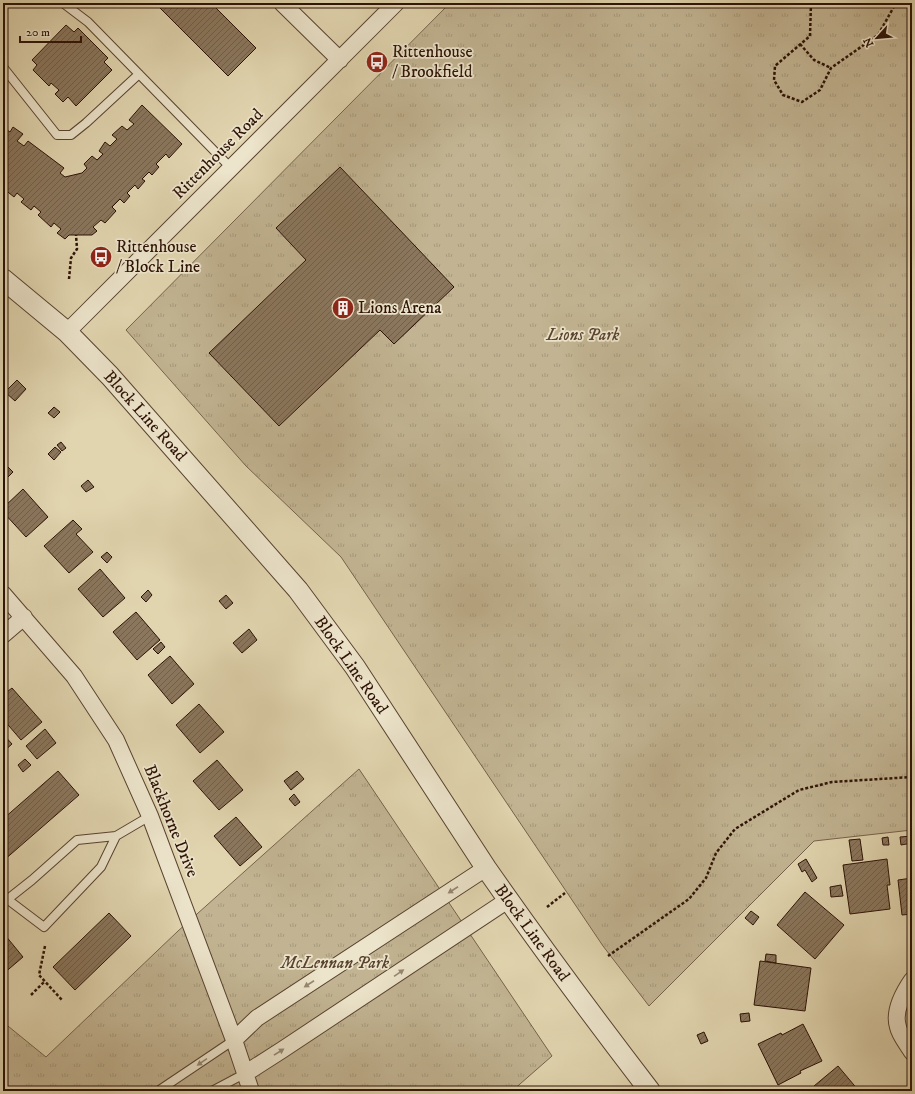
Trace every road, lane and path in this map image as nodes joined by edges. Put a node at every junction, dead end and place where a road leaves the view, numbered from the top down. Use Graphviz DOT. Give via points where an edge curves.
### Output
graph roads {
  1 [pos="64,3"];
  2 [pos="282,3"];
  3 [pos="396,3"];
  4 [pos="811,3"];
  5 [pos="896,3"];
  6 [pos="800,44"];
  7 [pos="340,60"];
  8 [pos="3,67"];
  9 [pos="831,68"];
  10 [pos="139,74"];
  11 [pos="231,168"];
  12 [pos="76,235"];
  13 [pos="3,279"];
  14 [pos="69,279"];
  15 [pos="67,332"];
  16 [pos="3,594"];
  17 [pos="24,617"];
  18 [pos="3,635"];
  19 [pos="912,777"];
  20 [pos="150,816"];
  21 [pos="116,836"];
  22 [pos="486,868"];
  23 [pos="566,893"];
  24 [pos="5,898"];
  25 [pos="508,900"];
  26 [pos="547,907"];
  27 [pos="45,946"];
  28 [pos="608,956"];
  29 [pos="912,980"];
  30 [pos="45,981"];
  31 [pos="30,995"];
  32 [pos="62,1000"];
  33 [pos="234,1040"];
  34 [pos="912,1052"];
  35 [pos="246,1073"];
  36 [pos="158,1091"];
  37 [pos="212,1091"];
  38 [pos="251,1091"];
  39 [pos="650,1091"];
  1 -- 10 [label="lane" via="88,22"];
  2 -- 7 [label="street"];
  3 -- 7 [label="street, Rittenhouse Road"];
  4 -- 6 [label="path" via="810,36"];
  5 -- 9 [label="path" via="878,35"];
  6 -- 9 [label="path" via="814,60"];
  6 -- 9 [label="path" via="775,66 774,80 783,95 802,102 820,90"];
  7 -- 11 [label="street, Rittenhouse Road"];
  8 -- 10 [label="lane" via="57,135 71,135"];
  10 -- 11 [label="lane"];
  11 -- 15 [label="street, Rittenhouse Road"];
  12 -- 14 [label="path" via="77,249 71,258"];
  13 -- 15 [label="street, Block Line Road"];
  15 -- 22 [label="street, Block Line Road" via="110,376 298,590 355,667"];
  16 -- 17 [label="street, Blackhorne Drive"];
  17 -- 18 [label="street"];
  17 -- 20 [label="street, Blackhorne Drive" via="74,676 116,740"];
  19 -- 28 [label="path" via="832,782 799,790 735,829 716,853 706,878 689,899"];
  20 -- 21 [label="lane"];
  20 -- 33 [label="street, Blackhorne Drive"];
  21 -- 24 [label="lane" via="77,840 32,880"];
  21 -- 24 [label="lane" via="101,867 44,927"];
  22 -- 25 [label="street, Block Line Road"];
  22 -- 33 [label="street, one-way" via="257,1018"];
  23 -- 26 [label="path"];
  35 -- 25 [label="street, one-way"];
  25 -- 39 [label="street, Block Line Road"];
  27 -- 30 [label="path" via="39,975"];
  29 -- 34 [label="street" via="897,1010 898,1027"];
  30 -- 31 [label="path"];
  30 -- 32 [label="path"];
  33 -- 35 [label="street, Blackhorne Drive"];
  33 -- 36 [label="lane, one-way"];
  35 -- 37 [label="lane"];
  35 -- 38 [label="street, Blackhorne Drive"];
}
